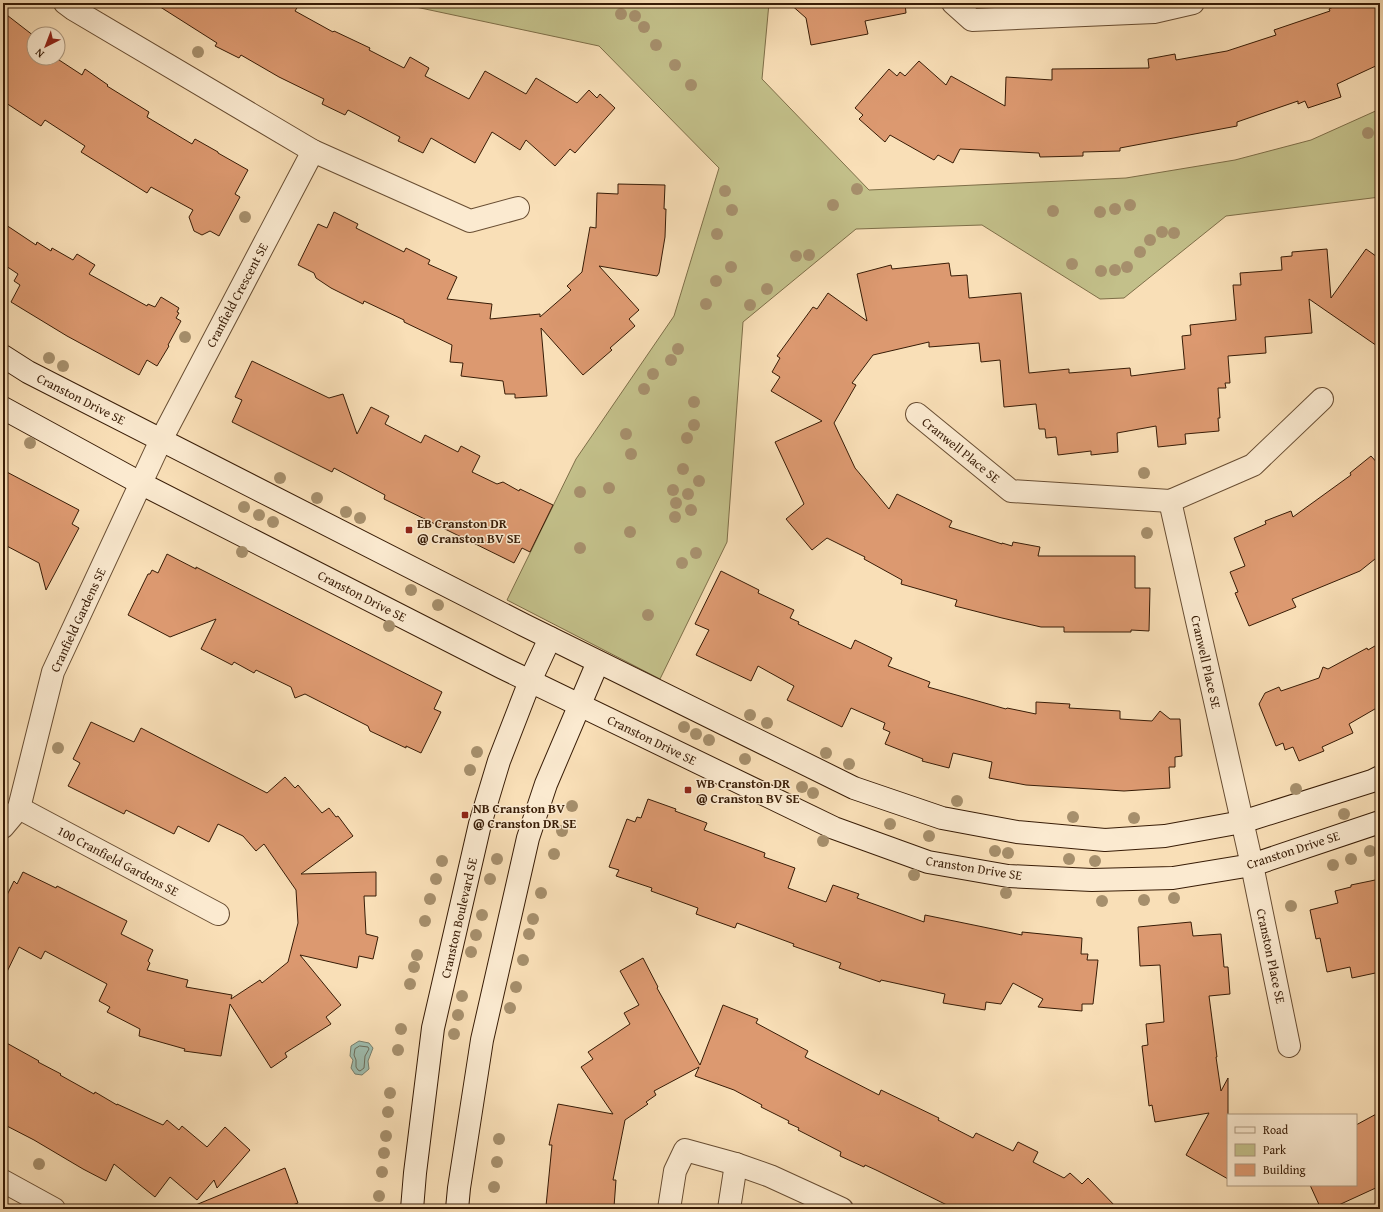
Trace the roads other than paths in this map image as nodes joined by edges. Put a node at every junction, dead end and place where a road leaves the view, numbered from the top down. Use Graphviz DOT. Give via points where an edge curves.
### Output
graph roads {
  1 [pos="65,3"];
  2 [pos="953,3"];
  3 [pos="1193,3"];
  4 [pos="313,151"];
  5 [pos="518,208"];
  6 [pos="3,356"];
  7 [pos="1322,399"];
  8 [pos="3,408"];
  9 [pos="917,414"];
  10 [pos="161,440"];
  11 [pos="142,484"];
  12 [pos="1170,501"];
  13 [pos="550,638"];
  14 [pos="598,662"];
  15 [pos="530,681"];
  16 [pos="579,704"];
  17 [pos="1380,777"];
  18 [pos="18,808"];
  19 [pos="1242,822"];
  20 [pos="1380,822"];
  21 [pos="3,827"];
  22 [pos="1252,865"];
  23 [pos="218,914"];
  24 [pos="1289,1046"];
  25 [pos="736,1164"];
  26 [pos="3,1181"];
  27 [pos="54,1209"];
  28 [pos="412,1209"];
  29 [pos="457,1209"];
  30 [pos="669,1209"];
  31 [pos="729,1209"];
  32 [pos="842,1209"];
  1 -- 4 [label="street"];
  2 -- 3 [label="street" via="972,20 1154,12"];
  4 -- 5 [label="street" via="470,221"];
  4 -- 10 [label="street, Cranfield Crescent SE"];
  6 -- 10 [label="street, Cranston Drive SE" via="28,372"];
  7 -- 12 [label="street, Cranwell Place SE" via="1253,465"];
  8 -- 11 [label="street, Cranston Drive SE"];
  9 -- 12 [label="street, Cranwell Place SE" via="1012,491"];
  10 -- 11 [label="street"];
  10 -- 13 [label="street, Cranston Drive SE"];
  11 -- 15 [label="street, Cranston Drive SE"];
  11 -- 18 [label="street, Cranfield Gardens SE" via="53,672"];
  12 -- 19 [label="street, Cranwell Place SE"];
  13 -- 14 [label="street, Cranston Drive SE"];
  13 -- 15 [label="street, Cranston Boulevard SE"];
  14 -- 16 [label="street"];
  14 -- 19 [label="street, Cranston Drive SE" via="854,788 942,818 1016,832 1105,840 1165,836"];
  15 -- 16 [label="street, Cranston Drive SE"];
  15 -- 28 [label="street, Cranston Boulevard SE" via="499,761 480,824 433,1028"];
  16 -- 22 [label="street, Cranston Drive SE" via="834,828 928,862 1008,876 1092,880 1173,878"];
  16 -- 29 [label="street" via="546,784 528,838 482,1040"];
  17 -- 19 [label="street, Cranston Drive SE"];
  18 -- 21 [label="street, Cranfield Gardens SE"];
  18 -- 23 [label="street, 100 Cranfield Gardens SE"];
  19 -- 22 [label="street, Cranwell Place SE"];
  20 -- 22 [label="street, Cranston Drive SE"];
  22 -- 24 [label="street, Cranston Place SE"];
  25 -- 30 [label="street" via="685,1150 675,1171"];
  25 -- 31 [label="street"];
  25 -- 32 [label="street" via="770,1176"];
  26 -- 27 [label="street"];
}
